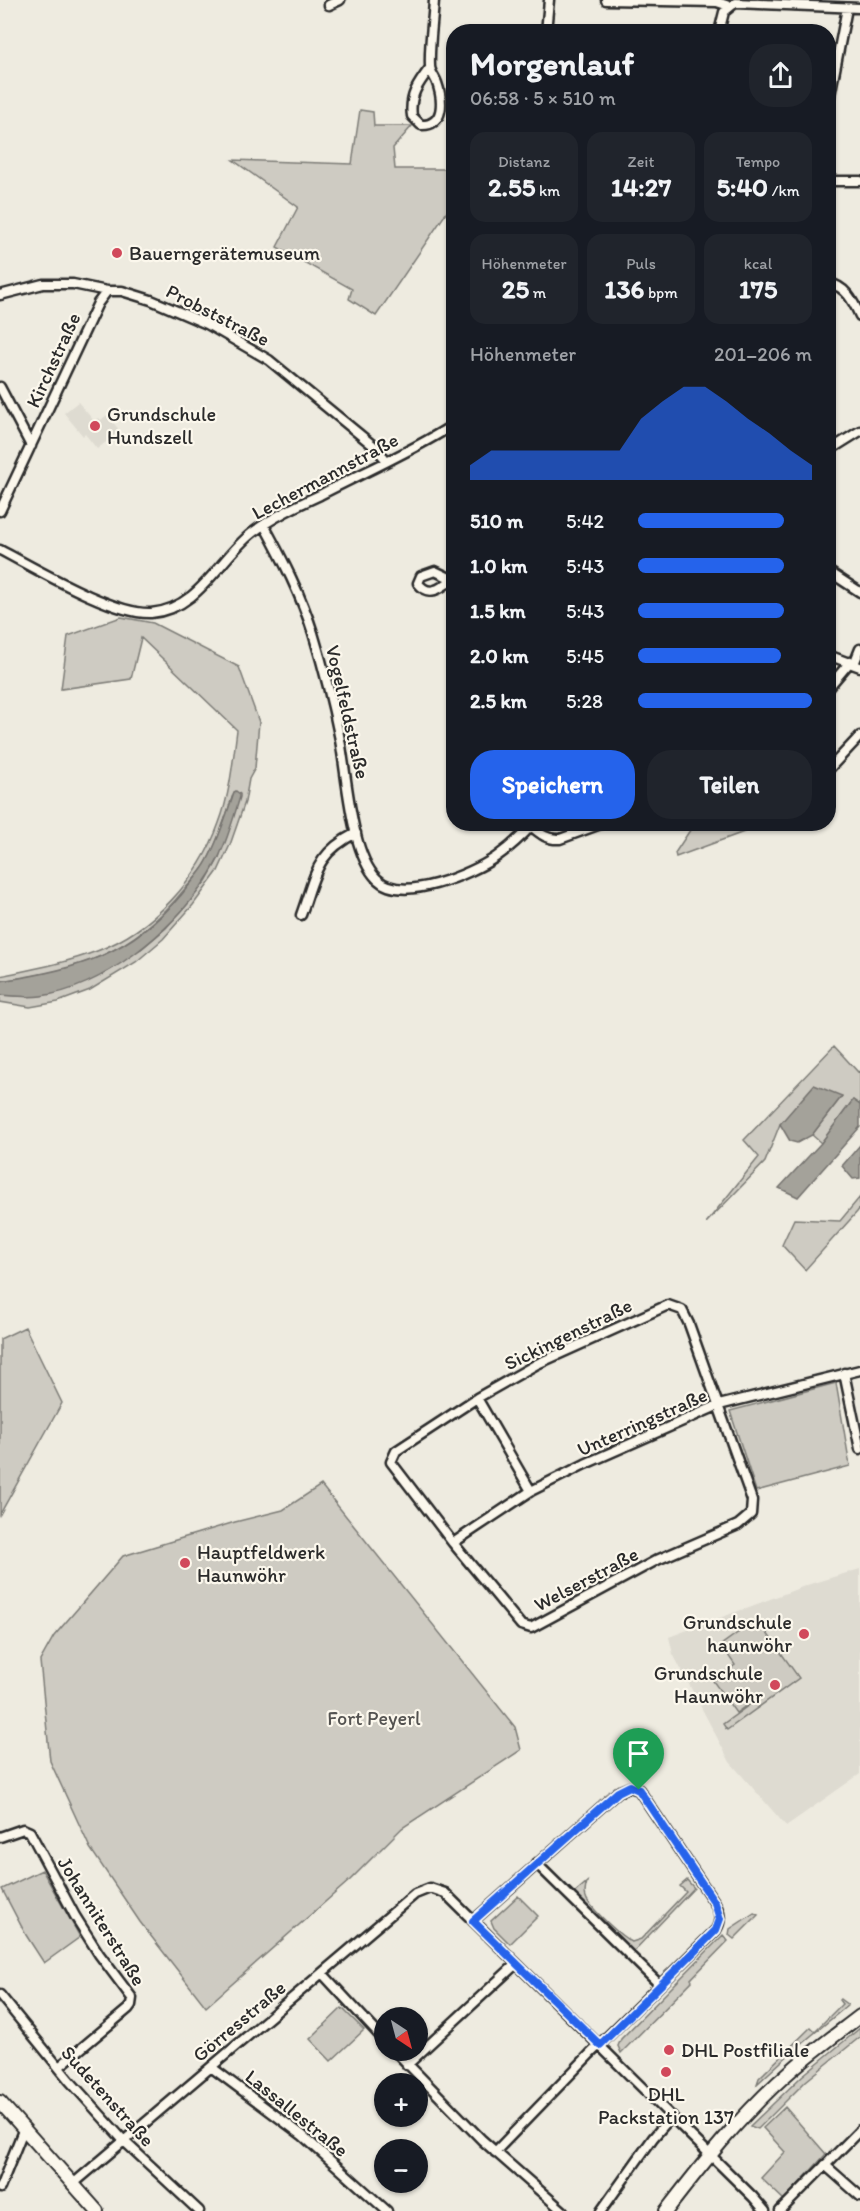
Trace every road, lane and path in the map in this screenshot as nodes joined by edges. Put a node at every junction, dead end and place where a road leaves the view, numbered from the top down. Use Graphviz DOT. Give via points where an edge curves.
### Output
graph roads {
  1 [pos="340,0"];
  2 [pos="434,0"];
  3 [pos="549,0"];
  4 [pos="606,0"];
  5 [pos="328,5"];
  6 [pos="729,6"];
  7 [pos="847,8"];
  8 [pos="860,8"];
  9 [pos="547,24"];
  10 [pos="721,24"];
  11 [pos="836,65"];
  12 [pos="430,68"];
  13 [pos="836,181"];
  14 [pos="860,182"];
  15 [pos="836,286"];
  16 [pos="107,291"];
  17 [pos="0,295"];
  18 [pos="860,316"];
  19 [pos="0,387"];
  20 [pos="446,428"];
  21 [pos="860,431"];
  22 [pos="31,446"];
  23 [pos="836,446"];
  24 [pos="387,461"];
  25 [pos="0,511"];
  26 [pos="264,525"];
  27 [pos="0,550"];
  28 [pos="836,576"];
  29 [pos="860,592"];
  30 [pos="860,649"];
  31 [pos="836,658"];
  32 [pos="855,664"];
  33 [pos="836,681"];
  34 [pos="860,736"];
  35 [pos="836,762"];
  36 [pos="526,831"];
  37 [pos="538,831"];
  38 [pos="582,831"];
  39 [pos="356,833"];
  40 [pos="301,915"];
  41 [pos="860,1370"];
  42 [pos="844,1373"];
  43 [pos="477,1398"];
  44 [pos="719,1405"];
  45 [pos="860,1449"];
  46 [pos="391,1462"];
  47 [pos="531,1491"];
  48 [pos="453,1543"];
  49 [pos="0,1837"];
  50 [pos="536,1863"];
  51 [pos="473,1921"];
  52 [pos="516,1964"];
  53 [pos="321,1973"];
  54 [pos="660,1985"];
  55 [pos="0,1995"];
  56 [pos="860,2016"];
  57 [pos="374,2029"];
  58 [pos="600,2045"];
  59 [pos="404,2061"];
  60 [pos="407,2065"];
  61 [pos="59,2067"];
  62 [pos="211,2067"];
  63 [pos="0,2102"];
  64 [pos="672,2116"];
  65 [pos="24,2128"];
  66 [pos="860,2130"];
  67 [pos="124,2141"];
  68 [pos="495,2152"];
  69 [pos="709,2155"];
  70 [pos="825,2165"];
  71 [pos="73,2184"];
  72 [pos="0,2188"];
  73 [pos="860,2196"];
  74 [pos="97,2211"];
  75 [pos="199,2211"];
  76 [pos="387,2211"];
  77 [pos="563,2211"];
  78 [pos="601,2211"];
  79 [pos="666,2211"];
  80 [pos="765,2211"];
  81 [pos="780,2211"];
  1 -- 5 [label="street"];
  2 -- 12 [label="street"];
  3 -- 9 [label="street"];
  4 -- 6 [label="street" via="717,2"];
  6 -- 7 [label="street" via="742,3"];
  6 -- 10 [label="street"];
  7 -- 8 [label="street"];
  7 -- 11 [label="street"];
  12 -- 12 [label="street" via="411,99 412,116 421,125 433,124 441,112 440,92"];
  13 -- 14 [label="street"];
  15 -- 18 [label="street" via="846,292"];
  16 -- 17 [label="street, Probststraße" via="73,284 43,284"];
  16 -- 22 [label="street, Kirchstraße"];
  16 -- 24 [label="street, Probststraße" via="122,291 151,300 207,324 253,350 303,387"];
  19 -- 22 [label="street"];
  20 -- 24 [label="street, Lechermannstraße"];
  21 -- 23 [label="street"];
  22 -- 25 [label="street, Kirchstraße"];
  24 -- 26 [label="street, Lechermannstraße"];
  26 -- 27 [label="street, Lechermannstraße" via="240,543 197,592 175,607 150,613 111,605"];
  26 -- 39 [label="street, Vogelfeldstraße" via="291,576 313,633 339,736"];
  28 -- 29 [label="street"];
  30 -- 32 [label="street"];
  31 -- 32 [label="street"];
  32 -- 33 [label="street"];
  34 -- 35 [label="street"];
  36 -- 39 [label="street, Vogelfeldstraße" via="480,867 445,881 407,889 390,887 376,878"];
  37 -- 38 [label="street" via="553,840"];
  39 -- 40 [label="street" via="323,857"];
  41 -- 42 [label="street, Unterringstraße"];
  42 -- 44 [label="street, Unterringstraße"];
  42 -- 45 [label="street"];
  43 -- 44 [label="street, Sickingenstraße" via="537,1364 668,1305 682,1310"];
  43 -- 46 [label="street, Sickingenstraße" via="396,1451"];
  43 -- 47 [label="street"];
  44 -- 47 [label="street, Unterringstraße"];
  44 -- 48 [label="street, Welserstraße" via="752,1500 751,1514 738,1525 657,1560 531,1628 521,1624"];
  46 -- 48 [label="street, Welserstraße"];
  47 -- 48 [label="street, Unterringstraße"];
  49 -- 61 [label="street, Johanniterstraße" via="23,1829 30,1832 75,1916 132,1998 128,2009"];
  50 -- 51 [label="street"];
  50 -- 54 [label="street"];
  50 -- 54 [label="street" via="618,1792 630,1786 639,1790 720,1914 716,1930"];
  51 -- 52 [label="street"];
  51 -- 53 [label="street, Görresstraße" via="445,1893 430,1888 415,1894"];
  52 -- 58 [label="street"];
  52 -- 60 [label="street"];
  53 -- 57 [label="street"];
  53 -- 62 [label="street, Görresstraße"];
  54 -- 58 [label="street"];
  55 -- 61 [label="street, Sudetenstraße"];
  56 -- 69 [label="street" via="793,2068"];
  58 -- 64 [label="street"];
  58 -- 68 [label="street"];
  59 -- 60 [label="street"];
  60 -- 68 [label="street"];
  61 -- 67 [label="street, Sudetenstraße"];
  62 -- 67 [label="street, Görresstraße"];
  62 -- 76 [label="street, Lassallestraße" via="302,2135"];
  63 -- 65 [label="street"];
  64 -- 69 [label="street"];
  64 -- 78 [label="street"];
  65 -- 71 [label="street"];
  65 -- 72 [label="street"];
  66 -- 70 [label="street"];
  67 -- 71 [label="street, Görresstraße"];
  67 -- 75 [label="street, Sudetenstraße"];
  68 -- 77 [label="street"];
  69 -- 79 [label="street"];
  69 -- 80 [label="street"];
  70 -- 73 [label="street"];
  70 -- 81 [label="street"];
  71 -- 74 [label="street"];
}
